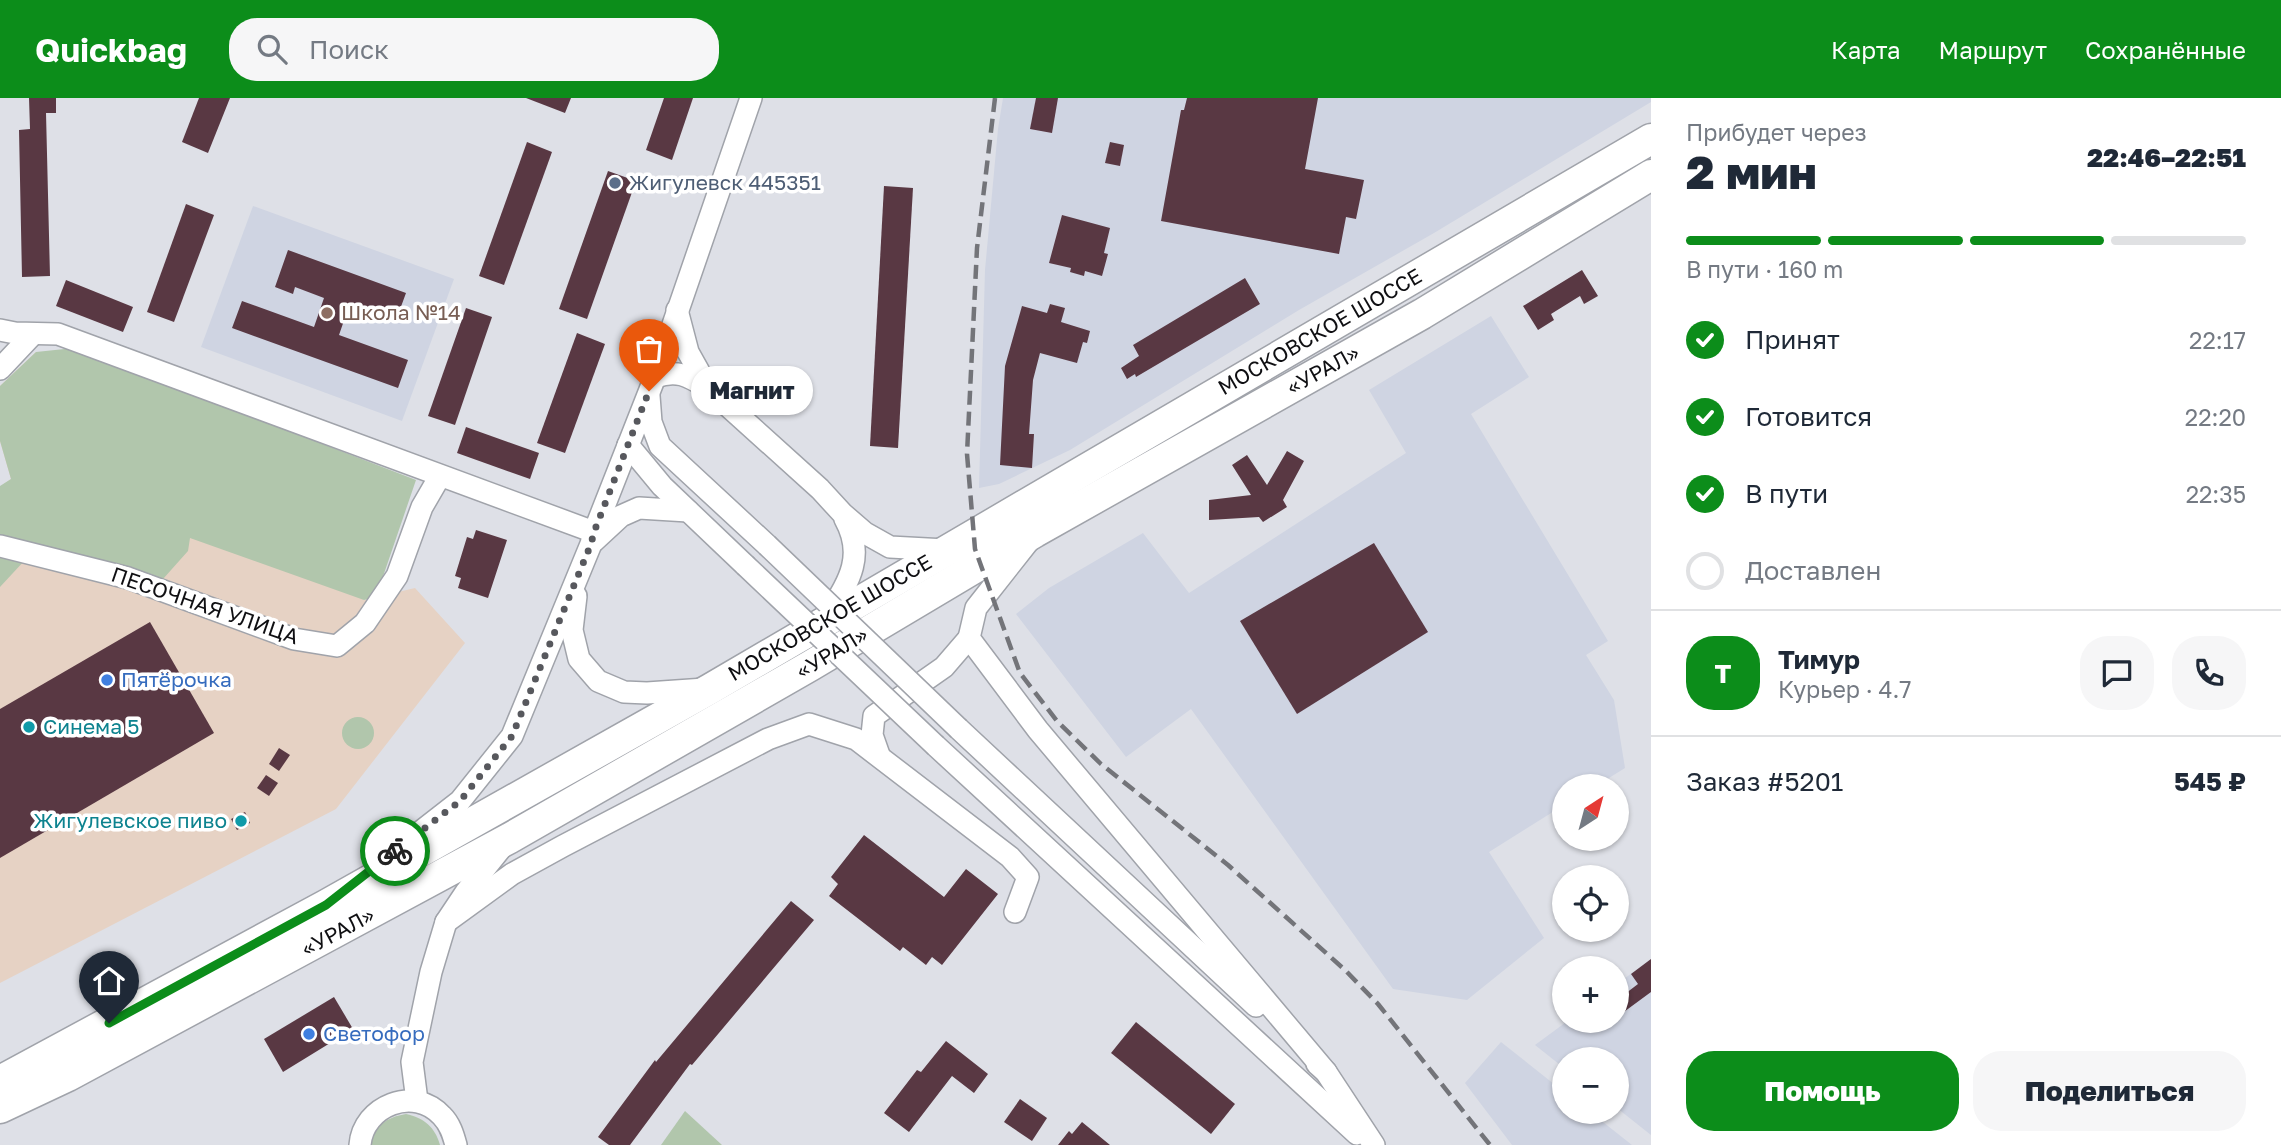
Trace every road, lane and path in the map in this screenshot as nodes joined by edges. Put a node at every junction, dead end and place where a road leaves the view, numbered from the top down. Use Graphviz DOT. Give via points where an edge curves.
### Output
graph roads {
  1 [pos="751,98"];
  2 [pos="1651,139"];
  3 [pos="1651,175"];
  4 [pos="677,310"];
  5 [pos="0,330"];
  6 [pos="33,334"];
  7 [pos="0,369"];
  8 [pos="652,384"];
  9 [pos="708,388"];
  10 [pos="628,445"];
  11 [pos="440,476"];
  12 [pos="688,511"];
  13 [pos="843,514"];
  14 [pos="1035,532"];
  15 [pos="593,538"];
  16 [pos="0,546"];
  17 [pos="946,550"];
  18 [pos="579,571"];
  19 [pos="823,623"];
  20 [pos="969,638"];
  21 [pos="710,689"];
  22 [pos="879,755"];
  23 [pos="510,838"];
  24 [pos="326,905"];
  25 [pos="1015,912"];
  26 [pos="446,922"];
  27 [pos="1326,1072"];
  28 [pos="0,1081"];
  29 [pos="417,1101"];
  30 [pos="0,1108"];
  31 [pos="453,1136"];
  32 [pos="360,1145"];
  33 [pos="468,1145"];
  34 [pos="1372,1145"];
  1 -- 4 [label="street"];
  2 -- 17 [label="highway, МОСКОВСКОЕ ШОССЕ"];
  3 -- 14 [label="highway, «УРАЛ»" via="1422,314"];
  4 -- 8 [label="street"];
  4 -- 9 [label="street" via="688,352"];
  5 -- 6 [label="street"];
  6 -- 7 [label="street"];
  6 -- 11 [label="street" via="58,334"];
  8 -- 9 [label="street" via="669,372"];
  8 -- 10 [label="street"];
  8 -- 27 [label="street, bridge" via="651,422 660,446"];
  9 -- 13 [label="street"];
  10 -- 12 [label="street"];
  10 -- 15 [label="street"];
  11 -- 15 [label="street"];
  11 -- 16 [label="street, ПЕСОЧНАЯ УЛИЦА" via="422,507 397,576 365,624 337,646 294,639 128,578"];
  12 -- 15 [label="street" via="639,508"];
  12 -- 34 [label="street, bridge" via="936,746"];
  13 -- 17 [label="street" via="890,547"];
  13 -- 19 [label="street" via="856,555 849,581"];
  14 -- 20 [label="street" via="976,608"];
  14 -- 23 [label="highway, «УРАЛ»"];
  15 -- 18 [label="street"];
  17 -- 19 [label="highway, МОСКОВСКОЕ ШОССЕ"];
  18 -- 21 [label="street" via="572,630 579,659 598,681 636,692"];
  18 -- 24 [label="street" via="512,736 460,801"];
  19 -- 21 [label="highway, МОСКОВСКОЕ ШОССЕ"];
  20 -- 22 [label="street" via="944,667 874,716 872,736"];
  20 -- 27 [label="street" via="1038,730"];
  21 -- 24 [label="highway, МОСКОВСКОЕ ШОССЕ"];
  22 -- 25 [label="street" via="1010,857 1028,877"];
  22 -- 26 [label="street" via="856,738 809,724 768,739 512,874"];
  23 -- 26 [label="street"];
  23 -- 30 [label="highway, «УРАЛ»"];
  24 -- 28 [label="highway, МОСКОВСКОЕ ШОССЕ"];
  26 -- 29 [label="street" via="412,1062"];
  27 -- 34 [label="street"];
  29 -- 31 [label="street" via="440,1114"];
  29 -- 32 [label="street" via="400,1101 370,1117"];
  31 -- 33 [label="street"];
}
